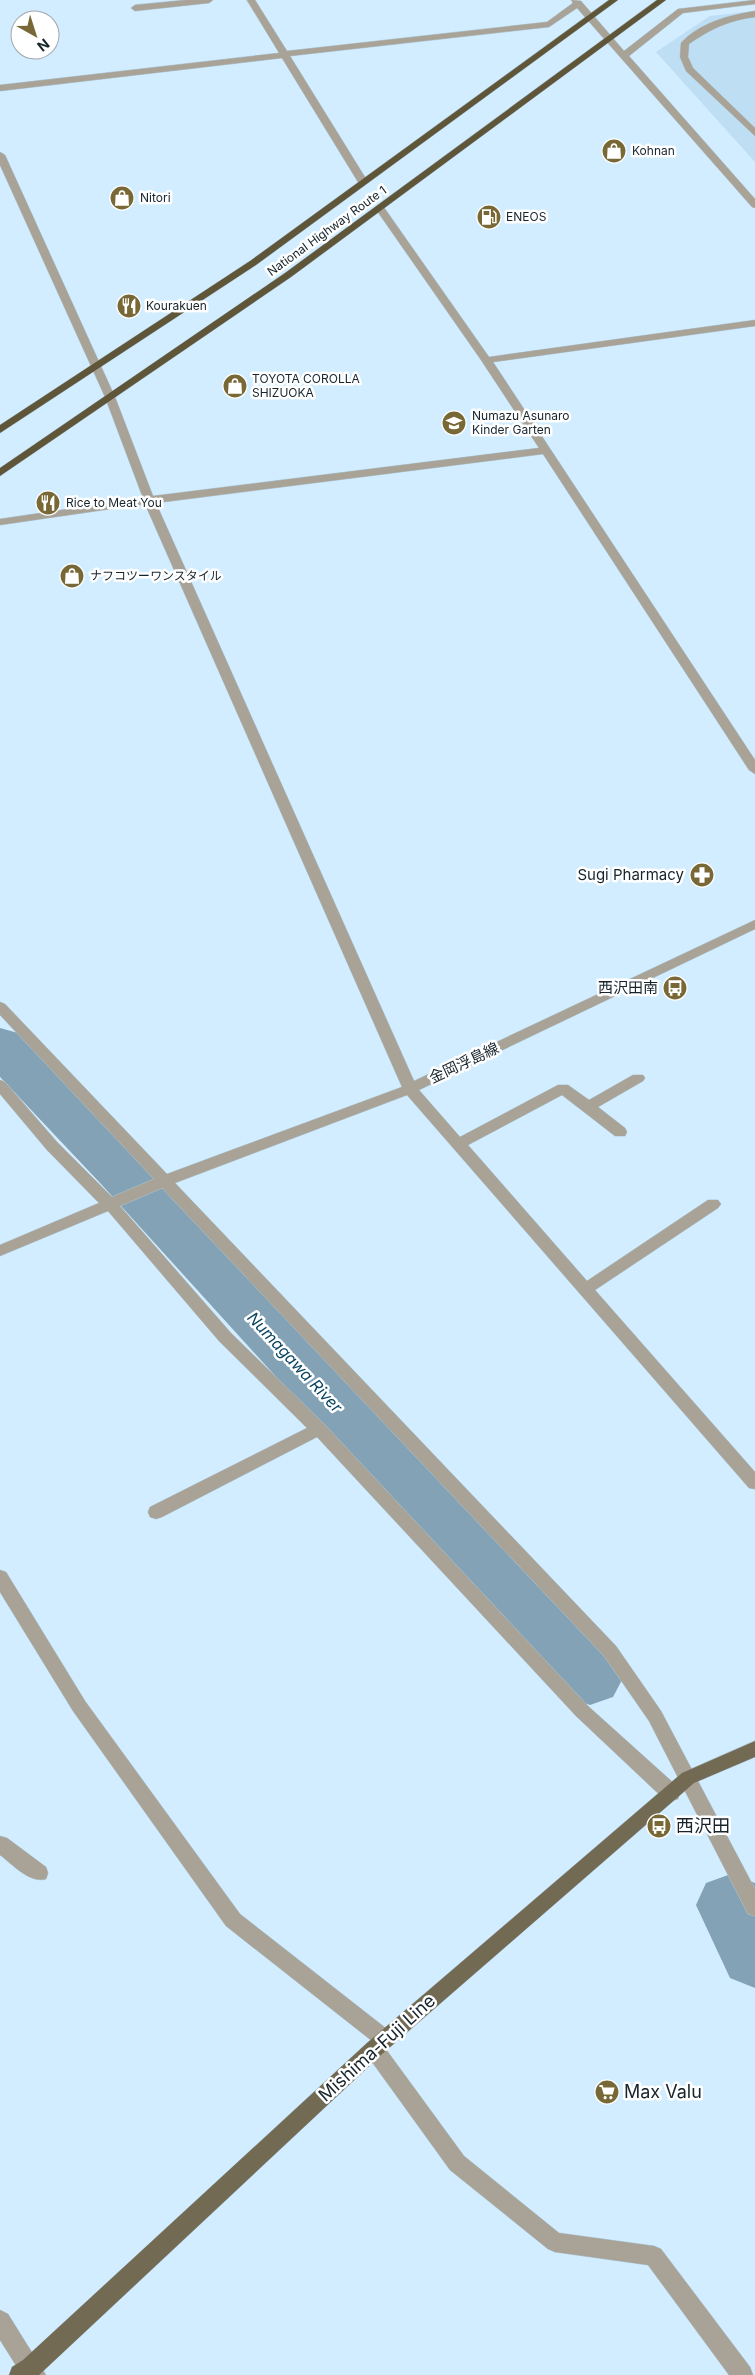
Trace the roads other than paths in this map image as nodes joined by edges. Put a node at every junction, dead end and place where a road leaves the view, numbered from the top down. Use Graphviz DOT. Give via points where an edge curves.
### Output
graph roads {
  1 [pos="209,0"];
  2 [pos="251,0"];
  3 [pos="614,0"];
  4 [pos="662,0"];
  5 [pos="755,1"];
  6 [pos="577,2"];
  7 [pos="135,8"];
  8 [pos="755,14"];
  9 [pos="590,17"];
  10 [pos="609,39"];
  11 [pos="285,54"];
  12 [pos="624,55"];
  13 [pos="0,88"];
  14 [pos="755,133"];
  15 [pos="0,155"];
  16 [pos="363,182"];
  17 [pos="755,205"];
  18 [pos="380,208"];
  19 [pos="755,323"];
  20 [pos="486,360"];
  21 [pos="96,366"];
  22 [pos="110,397"];
  23 [pos="0,430"];
  24 [pos="544,451"];
  25 [pos="0,473"];
  26 [pos="148,500"];
  27 [pos="0,522"];
  28 [pos="755,770"];
  29 [pos="755,924"];
  30 [pos="0,1007"];
  31 [pos="638,1078"];
  32 [pos="0,1085"];
  33 [pos="410,1088"];
  34 [pos="588,1106"];
  35 [pos="620,1132"];
  36 [pos="458,1144"];
  37 [pos="164,1181"];
  38 [pos="110,1204"];
  39 [pos="713,1204"];
  40 [pos="0,1251"];
  41 [pos="586,1289"];
  42 [pos="319,1429"];
  43 [pos="755,1483"];
  44 [pos="156,1512"];
  45 [pos="0,1577"];
  46 [pos="755,1750"];
  47 [pos="688,1778"];
  48 [pos="671,1793"];
  49 [pos="0,1844"];
  50 [pos="39,1873"];
  51 [pos="755,1908"];
  52 [pos="380,2044"];
  53 [pos="0,2321"];
  54 [pos="29,2373"];
  55 [pos="742,2375"];
  1 -- 7 [label="street"];
  2 -- 11 [label="street"];
  3 -- 9 [label="highway, National Highway Route 1"];
  4 -- 10 [label="highway, National Highway Route 1"];
  5 -- 12 [label="street" via="681,12"];
  6 -- 9 [label="street"];
  6 -- 11 [label="street" via="549,24"];
  8 -- 14 [label="street" via="721,21 702,30 685,43 684,57 689,69"];
  9 -- 10 [label="street"];
  9 -- 16 [label="highway, National Highway Route 1"];
  10 -- 12 [label="street"];
  10 -- 18 [label="highway, National Highway Route 1"];
  11 -- 13 [label="street"];
  11 -- 16 [label="street"];
  12 -- 17 [label="street"];
  15 -- 21 [label="street"];
  16 -- 21 [label="highway, National Highway Route 1" via="253,263"];
  18 -- 20 [label="street"];
  18 -- 22 [label="highway, National Highway Route 1"];
  19 -- 20 [label="street"];
  20 -- 24 [label="street"];
  21 -- 22 [label="street"];
  21 -- 23 [label="highway, National Highway Route 1"];
  22 -- 25 [label="highway, National Highway Route 1"];
  22 -- 26 [label="street"];
  24 -- 26 [label="street"];
  24 -- 28 [label="street"];
  26 -- 27 [label="street"];
  26 -- 33 [label="street"];
  29 -- 33 [label="street, 金岡浮島線"];
  30 -- 37 [label="street"];
  31 -- 34 [label="street"];
  32 -- 38 [label="street" via="52,1146"];
  33 -- 36 [label="street"];
  33 -- 37 [label="street, 金岡浮島線"];
  34 -- 35 [label="street"];
  34 -- 36 [label="street" via="563,1088"];
  36 -- 41 [label="street"];
  37 -- 38 [label="street, 金岡浮島線"];
  37 -- 47 [label="street" via="610,1651 655,1716"];
  38 -- 40 [label="street, 金岡浮島線"];
  38 -- 42 [label="street" via="225,1337"];
  39 -- 41 [label="street"];
  41 -- 43 [label="street"];
  42 -- 44 [label="street"];
  42 -- 48 [label="street" via="575,1704"];
  45 -- 52 [label="street" via="79,1706 233,1920"];
  46 -- 47 [label="main road, Mishima-Fuji Line"];
  47 -- 48 [label="main road, Mishima-Fuji Line"];
  47 -- 51 [label="street"];
  48 -- 52 [label="main road, Mishima-Fuji Line"];
  49 -- 50 [label="street"];
  52 -- 54 [label="main road, Mishima-Fuji Line"];
  52 -- 55 [label="street" via="457,2163 555,2242 654,2256"];
  53 -- 54 [label="street"];
}
